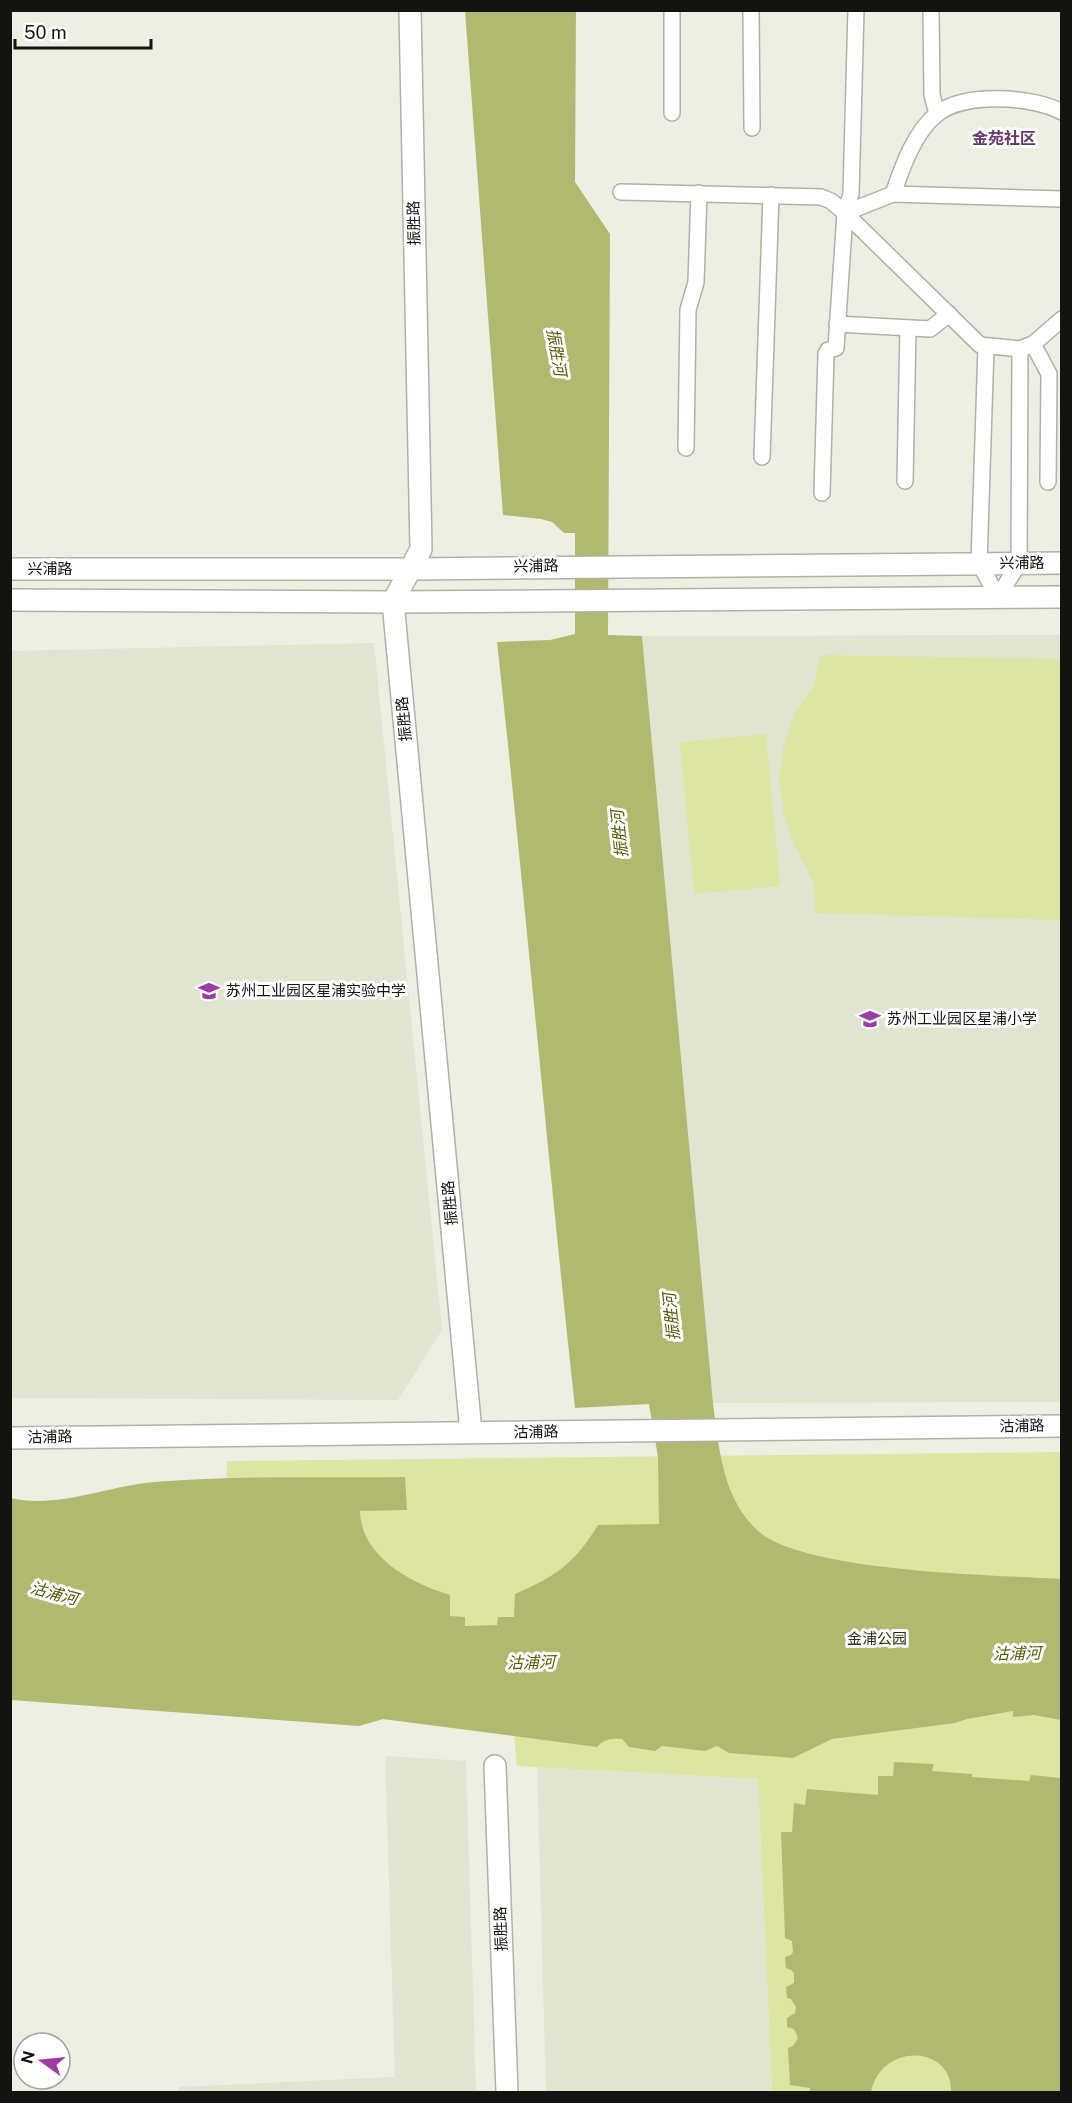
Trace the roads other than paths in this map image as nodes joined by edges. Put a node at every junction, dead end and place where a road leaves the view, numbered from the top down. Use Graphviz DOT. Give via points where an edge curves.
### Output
graph roads {
  1 [pos="410,10"];
  2 [pos="672,10"];
  3 [pos="751,10"];
  4 [pos="856,10"];
  5 [pos="931,10"];
  6 [pos="672,112"];
  7 [pos="1062,112"];
  8 [pos="937,114"];
  9 [pos="752,128"];
  10 [pos="621,192"];
  11 [pos="699,193"];
  12 [pos="893,194"];
  13 [pos="771,195"];
  14 [pos="1062,199"];
  15 [pos="845,213"];
  16 [pos="949,314"];
  17 [pos="1062,318"];
  18 [pos="837,324"];
  19 [pos="908,328"];
  20 [pos="1062,334"];
  21 [pos="1033,342"];
  22 [pos="986,347"];
  23 [pos="686,448"];
  24 [pos="762,457"];
  25 [pos="904,481"];
  26 [pos="1048,482"];
  27 [pos="822,493"];
  28 [pos="979,563"];
  29 [pos="1019,563"];
  30 [pos="1062,563"];
  31 [pos="10,569"];
  32 [pos="412,569"];
  33 [pos="998,597"];
  34 [pos="1062,597"];
  35 [pos="10,600"];
  36 [pos="393,602"];
  37 [pos="1062,1426"];
  38 [pos="471,1432"];
  39 [pos="10,1438"];
  40 [pos="495,1766"];
  41 [pos="507,2092"];
  1 -- 32 [label="street, 振胜路" via="421,549"];
  2 -- 6 [label="street"];
  3 -- 9 [label="street"];
  4 -- 15 [label="street" via="851,194"];
  5 -- 8 [label="street" via="932,95"];
  7 -- 8 [label="street" via="1027,100 1000,98 952,106"];
  8 -- 12 [label="street" via="910,151"];
  10 -- 11 [label="street"];
  11 -- 13 [label="street"];
  11 -- 23 [label="street" via="696,282 688,310"];
  12 -- 14 [label="street"];
  12 -- 15 [label="street"];
  13 -- 15 [label="street" via="821,197"];
  13 -- 24 [label="street"];
  15 -- 16 [label="street"];
  15 -- 18 [label="street"];
  16 -- 19 [label="street" via="930,330"];
  16 -- 22 [label="street"];
  17 -- 21 [label="street"];
  18 -- 19 [label="street"];
  18 -- 27 [label="street" via="836,348 826,354"];
  19 -- 25 [label="street"];
  20 -- 21 [label="street"];
  21 -- 22 [label="street"];
  21 -- 26 [label="street" via="1049,374"];
  21 -- 29 [label="street"];
  22 -- 28 [label="street"];
  28 -- 29 [label="street, 兴浦路"];
  28 -- 32 [label="street, 兴浦路"];
  28 -- 33 [label="street"];
  29 -- 30 [label="street, 兴浦路"];
  29 -- 33 [label="street"];
  31 -- 32 [label="street, 兴浦路"];
  32 -- 36 [label="street, 振胜路"];
  33 -- 34 [label="street, 兴浦路"];
  33 -- 36 [label="street, 兴浦路"];
  35 -- 36 [label="street, 兴浦路"];
  36 -- 38 [label="street, 振胜路"];
  37 -- 38 [label="street, 沽浦路"];
  38 -- 39 [label="street, 沽浦路"];
  40 -- 41 [label="street, 振胜路"];
}
